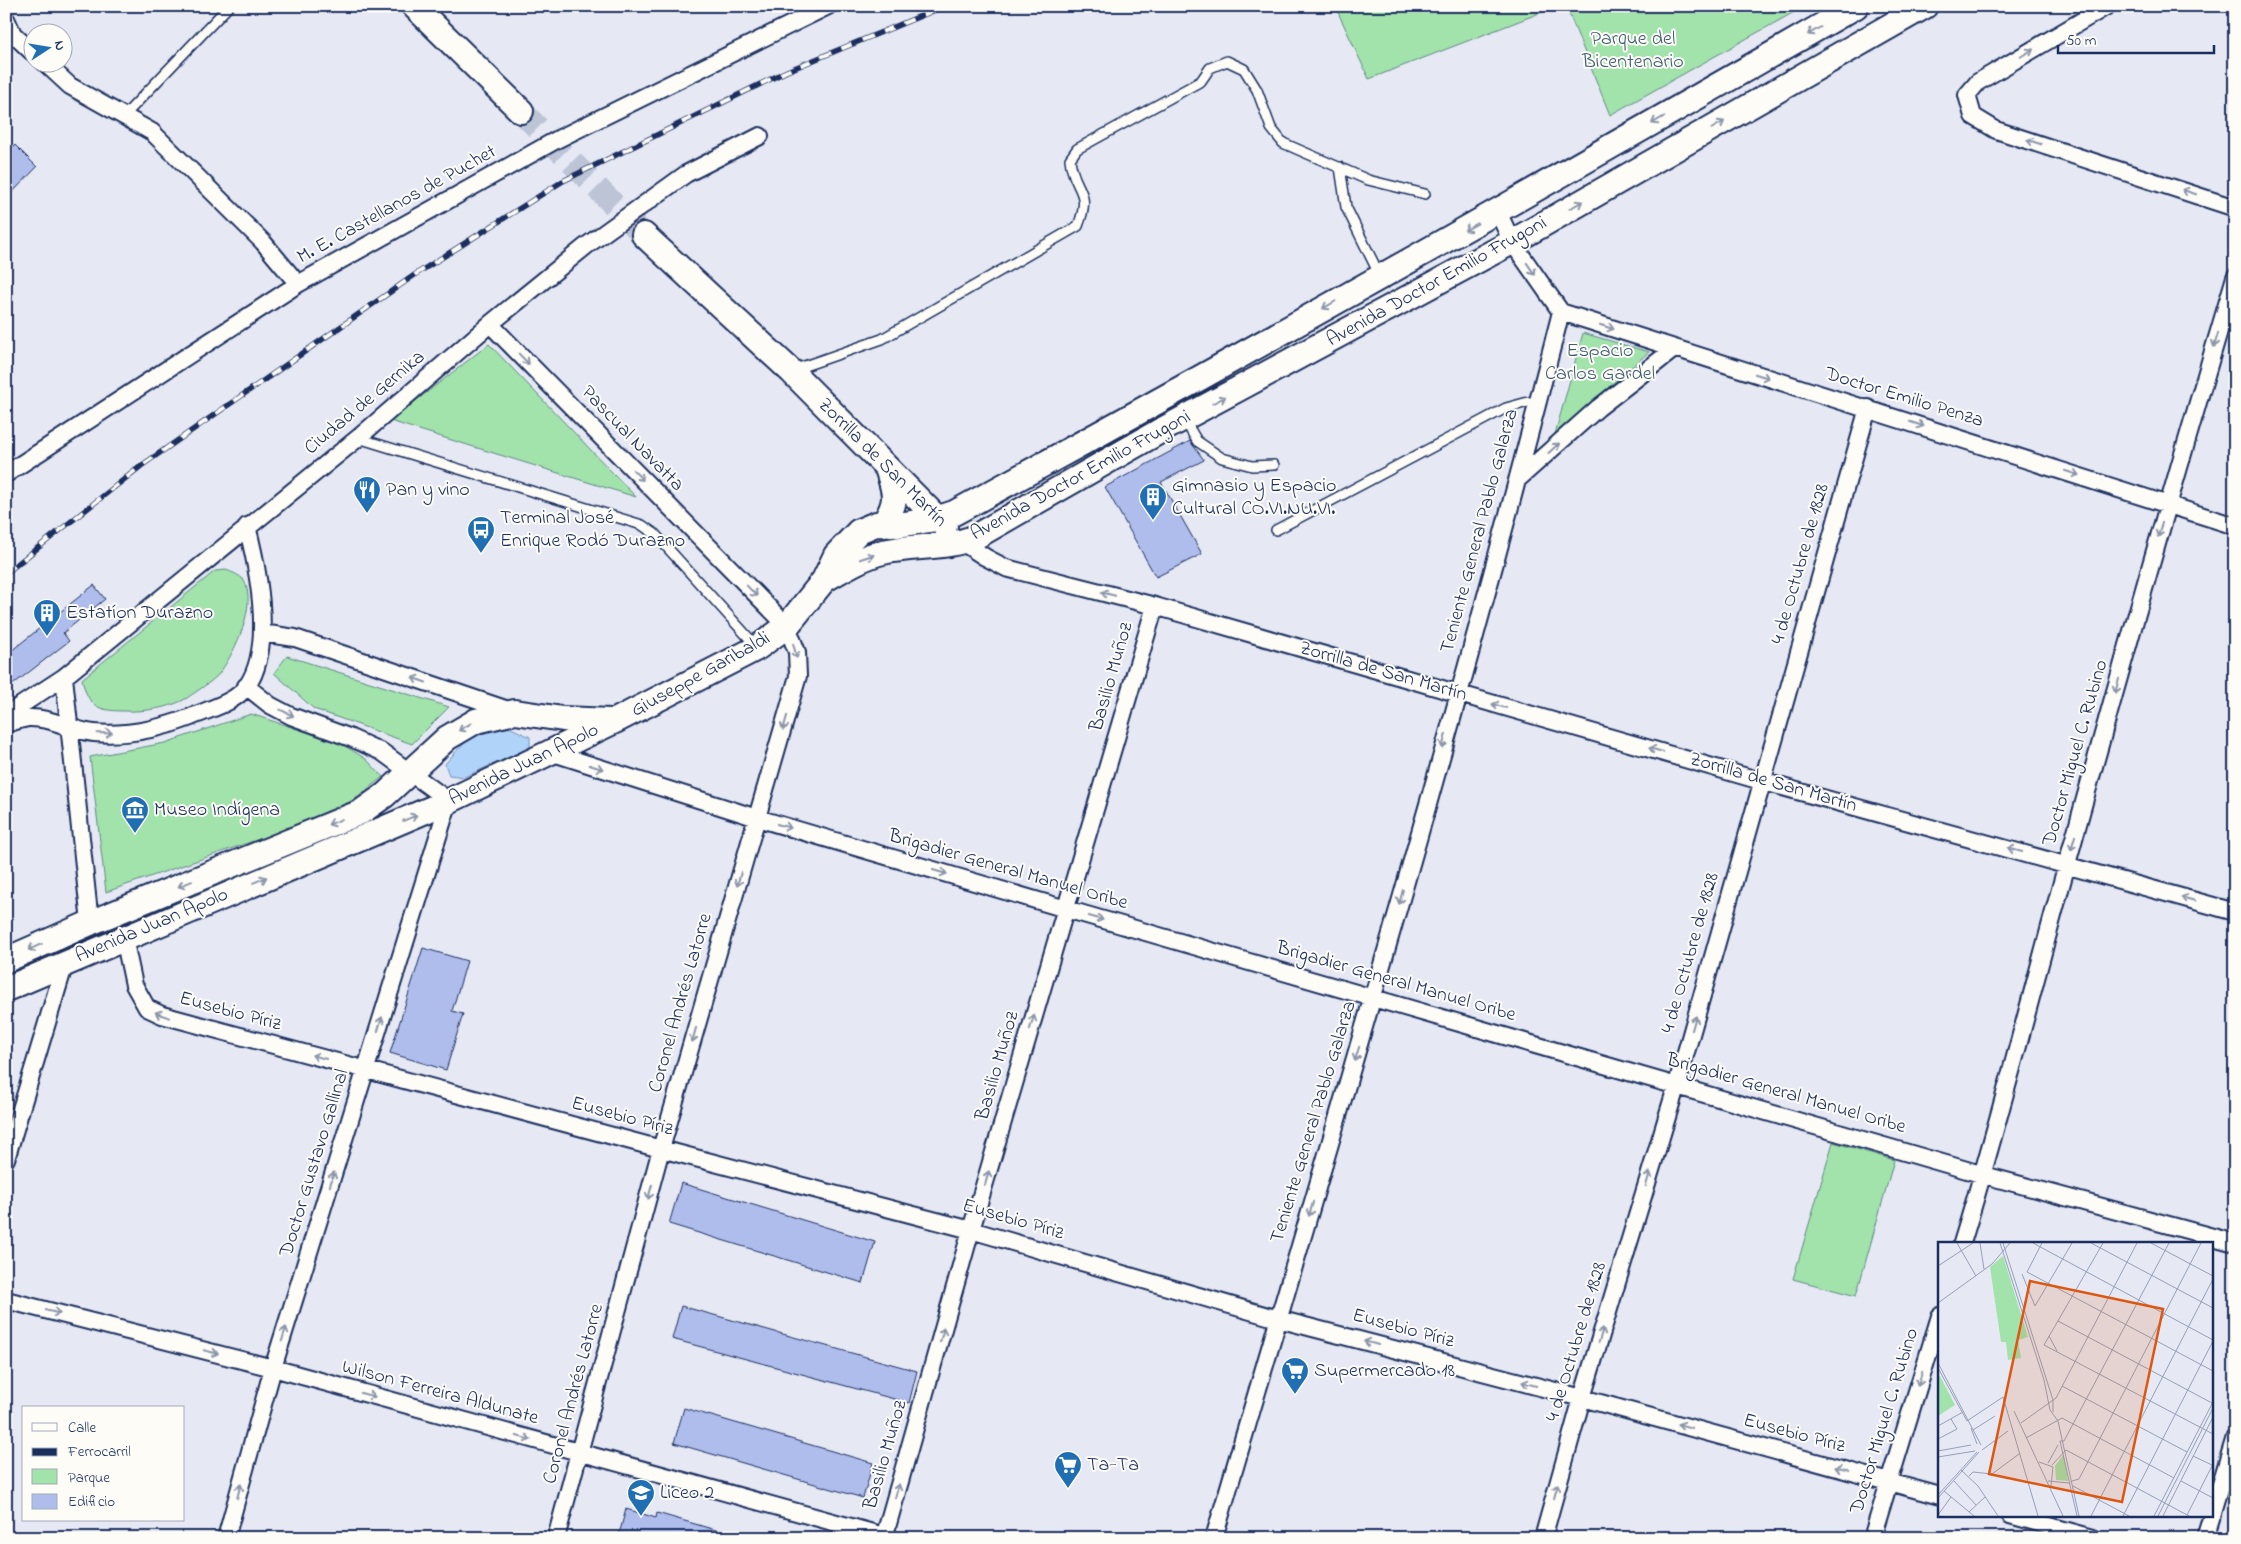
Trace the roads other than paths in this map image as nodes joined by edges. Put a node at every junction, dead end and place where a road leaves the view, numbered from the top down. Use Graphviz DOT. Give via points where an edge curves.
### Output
graph roads {
  1 [pos="228,6"];
  2 [pos="414,6"];
  3 [pos="828,6"];
  4 [pos="1856,6"];
  5 [pos="1925,6"];
  6 [pos="2107,6"];
  7 [pos="6,19"];
  8 [pos="22,43"];
  9 [pos="55,72"];
  10 [pos="521,112"];
  11 [pos="124,116"];
  12 [pos="760,136"];
  13 [pos="1340,167"];
  14 [pos="1425,194"];
  15 [pos="2235,208"];
  16 [pos="1498,212"];
  17 [pos="644,235"];
  18 [pos="1512,242"];
  19 [pos="1380,277"];
  20 [pos="2235,277"];
  21 [pos="298,284"];
  22 [pos="1561,312"];
  23 [pos="490,324"];
  24 [pos="1674,349"];
  25 [pos="791,371"];
  26 [pos="1172,395"];
  27 [pos="1538,402"];
  28 [pos="1868,408"];
  29 [pos="1184,418"];
  30 [pos="358,438"];
  31 [pos="1274,465"];
  32 [pos="886,466"];
  33 [pos="6,474"];
  34 [pos="1517,480"];
  35 [pos="2167,504"];
  36 [pos="936,519"];
  37 [pos="883,524"];
  38 [pos="248,526"];
  39 [pos="2235,526"];
  40 [pos="1276,530"];
  41 [pos="962,542"];
  42 [pos="824,580"];
  43 [pos="1155,606"];
  44 [pos="786,626"];
  45 [pos="262,633"];
  46 [pos="757,648"];
  47 [pos="64,677"];
  48 [pos="246,686"];
  49 [pos="1457,694"];
  50 [pos="515,712"];
  51 [pos="6,715"];
  52 [pos="541,716"];
  53 [pos="615,722"];
  54 [pos="6,724"];
  55 [pos="68,728"];
  56 [pos="550,752"];
  57 [pos="411,773"];
  58 [pos="1761,781"];
  59 [pos="449,801"];
  60 [pos="757,818"];
  61 [pos="2067,864"];
  62 [pos="1066,909"];
  63 [pos="2235,912"];
  64 [pos="90,923"];
  65 [pos="124,938"];
  66 [pos="6,960"];
  67 [pos="65,963"];
  68 [pos="6,989"];
  69 [pos="1374,998"];
  70 [pos="366,1070"];
  71 [pos="1677,1084"];
  72 [pos="661,1149"];
  73 [pos="6,1159"];
  74 [pos="1984,1175"];
  75 [pos="971,1230"];
  76 [pos="1962,1242"];
  77 [pos="2235,1243"];
  78 [pos="6,1300"];
  79 [pos="1278,1319"];
  80 [pos="1938,1322"];
  81 [pos="273,1368"];
  82 [pos="1582,1398"];
  83 [pos="2235,1437"];
  84 [pos="580,1453"];
  85 [pos="1888,1482"];
  86 [pos="1938,1495"];
  87 [pos="2214,1507"];
  88 [pos="2014,1516"];
  89 [pos="2211,1516"];
  90 [pos="887,1537"];
  91 [pos="226,1538"];
  92 [pos="556,1538"];
  93 [pos="1214,1538"];
  94 [pos="1543,1538"];
  95 [pos="1872,1538"];
  96 [pos="2093,1538"];
  97 [pos="2205,1538"];
  1 -- 11 [label="lane"];
  2 -- 10 [label="street"];
  3 -- 21 [label="street, M. E. Castellanos de Puchet" via="558,139"];
  4 -- 16 [label="street, Avenida Doctor Emilio Frugoni, one-way"];
  18 -- 5 [label="street, Avenida Doctor Emilio Frugoni, one-way"];
  15 -- 6 [label="street, one-way" via="1996,130 1973,116 1967,95 1978,82"];
  7 -- 8 [label="street" via="13,34"];
  9 -- 11 [label="street" via="70,86"];
  11 -- 21 [label="street" via="152,132 263,242"];
  12 -- 23 [label="street, Ciudad de Gernika" via="686,174 657,193"];
  13 -- 14 [label="lane" via="1368,180"];
  13 -- 19 [label="lane" via="1346,207"];
  13 -- 25 [label="lane" via="1283,143 1271,128 1257,90 1244,69 1227,61 1210,68 1201,81 1077,149 1070,159 1071,171 1084,195 1084,212 1078,226 882,339"];
  16 -- 18 [label="street"];
  16 -- 19 [label="street, Avenida Doctor Emilio Frugoni, one-way"];
  17 -- 25 [label="street, Zorrilla de San Martín"];
  18 -- 22 [label="street, one-way"];
  29 -- 18 [label="street, Avenida Doctor Emilio Frugoni, one-way"];
  19 -- 26 [label="street, Avenida Doctor Emilio Frugoni, one-way"];
  20 -- 35 [label="street, Doctor Miguel C. Rubino, one-way"];
  21 -- 33 [label="street, M. E. Castellanos de Puchet"];
  22 -- 24 [label="street, Doctor Emilio Penza, one-way"];
  22 -- 27 [label="street, Teniente General Pablo Galarza"];
  23 -- 30 [label="street, Ciudad de Gernika"];
  23 -- 44 [label="street, Pascual Navatta, one-way"];
  24 -- 28 [label="street, Doctor Emilio Penza, one-way"];
  34 -- 24 [label="street, one-way" via="1598,408"];
  25 -- 32 [label="street, Zorrilla de San Martín"];
  26 -- 29 [label="street"];
  26 -- 36 [label="street, Avenida Doctor Emilio Frugoni" via="954,513"];
  27 -- 34 [label="street, Teniente General Pablo Galarza"];
  27 -- 40 [label="lane" via="1506,408"];
  28 -- 35 [label="street, Doctor Emilio Penza, one-way"];
  28 -- 58 [label="street, 4 de Octubre de 1828"];
  29 -- 31 [label="lane" via="1196,440 1222,458 1252,466"];
  29 -- 41 [label="street, Avenida Doctor Emilio Frugoni"];
  30 -- 38 [label="street, Ciudad de Gernika"];
  30 -- 46 [label="lane" via="642,525 655,534"];
  32 -- 36 [label="street, Zorrilla de San Martín"];
  32 -- 37 [label="street" via="896,494 892,511"];
  34 -- 49 [label="street, Teniente General Pablo Galarza"];
  35 -- 39 [label="street, Doctor Emilio Penza"];
  35 -- 61 [label="street, Doctor Miguel C. Rubino, one-way"];
  36 -- 37 [label="street, Avenida Doctor Emilio Frugoni"];
  36 -- 41 [label="street, Zorrilla de San Martín"];
  37 -- 42 [label="street, Avenida Doctor Emilio Frugoni" via="859,531 836,555"];
  38 -- 45 [label="street" via="259,587"];
  38 -- 47 [label="street, Ciudad de Gernika"];
  42 -- 41 [label="street, Avenida Doctor Emilio Frugoni, one-way" via="859,560 884,552"];
  43 -- 41 [label="street, Zorrilla de San Martín, one-way" via="1006,568"];
  42 -- 44 [label="street, Giuseppe Garibaldi"];
  43 -- 49 [label="street, Zorrilla de San Martín"];
  43 -- 62 [label="street, Basilio Muñoz"];
  44 -- 46 [label="street, Giuseppe Garibaldi"];
  44 -- 60 [label="street, Coronel Andrés Latorre, one-way" via="797,652 798,676"];
  45 -- 48 [label="street" via="259,653"];
  50 -- 45 [label="street, one-way" via="295,638"];
  46 -- 53 [label="street, Giuseppe Garibaldi"];
  47 -- 51 [label="street, Ciudad de Gernika"];
  47 -- 55 [label="street"];
  55 -- 48 [label="street, one-way" via="94,733 128,732 176,723 230,700"];
  48 -- 57 [label="street, one-way" via="277,709 374,749"];
  58 -- 49 [label="street, Zorrilla de San Martín, one-way"];
  49 -- 69 [label="street, Teniente General Pablo Galarza, one-way"];
  50 -- 52 [label="street, Avenida Juan Apolo"];
  50 -- 57 [label="street, Avenida Juan Apolo, one-way" via="476,721 447,738"];
  52 -- 53 [label="street, Avenida Juan Apolo"];
  52 -- 56 [label="street"];
  53 -- 56 [label="street, Avenida Juan Apolo"];
  54 -- 55 [label="street" via="27,718 46,720"];
  55 -- 64 [label="street"];
  56 -- 59 [label="street, Avenida Juan Apolo"];
  56 -- 60 [label="street, Brigadier General Manuel Oribe, one-way"];
  57 -- 59 [label="street"];
  57 -- 64 [label="street, Avenida Juan Apolo, one-way" via="360,812"];
  61 -- 58 [label="street, Zorrilla de San Martín, one-way"];
  71 -- 58 [label="street, 4 de Octubre de 1828, one-way"];
  65 -- 59 [label="street, Avenida Juan Apolo, one-way"];
  70 -- 59 [label="street, Doctor Gustavo Gallinal, one-way"];
  60 -- 62 [label="street, Brigadier General Manuel Oribe, one-way"];
  60 -- 72 [label="street, Coronel Andrés Latorre, one-way"];
  63 -- 61 [label="street, Zorrilla de San Martín, one-way"];
  61 -- 74 [label="street, Doctor Miguel C. Rubino"];
  62 -- 69 [label="street, Brigadier General Manuel Oribe, one-way"];
  75 -- 62 [label="street, Basilio Muñoz, one-way"];
  64 -- 66 [label="street, Avenida Juan Apolo, one-way"];
  65 -- 67 [label="street, Avenida Juan Apolo"];
  70 -- 65 [label="street, Eusebio Píriz, one-way" via="162,1016 148,1008 134,985"];
  67 -- 68 [label="street, Avenida Juan Apolo"];
  67 -- 73 [label="street"];
  69 -- 71 [label="street, Brigadier General Manuel Oribe"];
  69 -- 79 [label="street, Teniente General Pablo Galarza, one-way"];
  70 -- 72 [label="street, Eusebio Píriz"];
  81 -- 70 [label="street, Doctor Gustavo Gallinal, one-way"];
  71 -- 74 [label="street, Brigadier General Manuel Oribe"];
  82 -- 71 [label="street, 4 de Octubre de 1828, one-way"];
  72 -- 75 [label="street, Eusebio Píriz"];
  72 -- 84 [label="street, Coronel Andrés Latorre, one-way"];
  74 -- 76 [label="street, Doctor Miguel C. Rubino"];
  74 -- 77 [label="street, Brigadier General Manuel Oribe"];
  75 -- 79 [label="street, Eusebio Píriz"];
  90 -- 75 [label="street, Basilio Muñoz, one-way"];
  78 -- 81 [label="street, Wilson Ferreira Aldunate, one-way"];
  82 -- 79 [label="street, Eusebio Píriz, one-way"];
  79 -- 93 [label="street, Teniente General Pablo Galarza"];
  80 -- 85 [label="street, Doctor Miguel C. Rubino, one-way"];
  81 -- 84 [label="street, Wilson Ferreira Aldunate, one-way"];
  91 -- 81 [label="street, Doctor Gustavo Gallinal, one-way"];
  85 -- 82 [label="street, Eusebio Píriz, one-way"];
  94 -- 82 [label="street, 4 de Octubre de 1828, one-way"];
  83 -- 87 [label="street"];
  84 -- 90 [label="street, Wilson Ferreira Aldunate"];
  84 -- 92 [label="street, Coronel Andrés Latorre"];
  85 -- 86 [label="street, Eusebio Píriz"];
  85 -- 95 [label="street, Doctor Miguel C. Rubino"];
  88 -- 96 [label="street"];
  89 -- 97 [label="street"];
}
